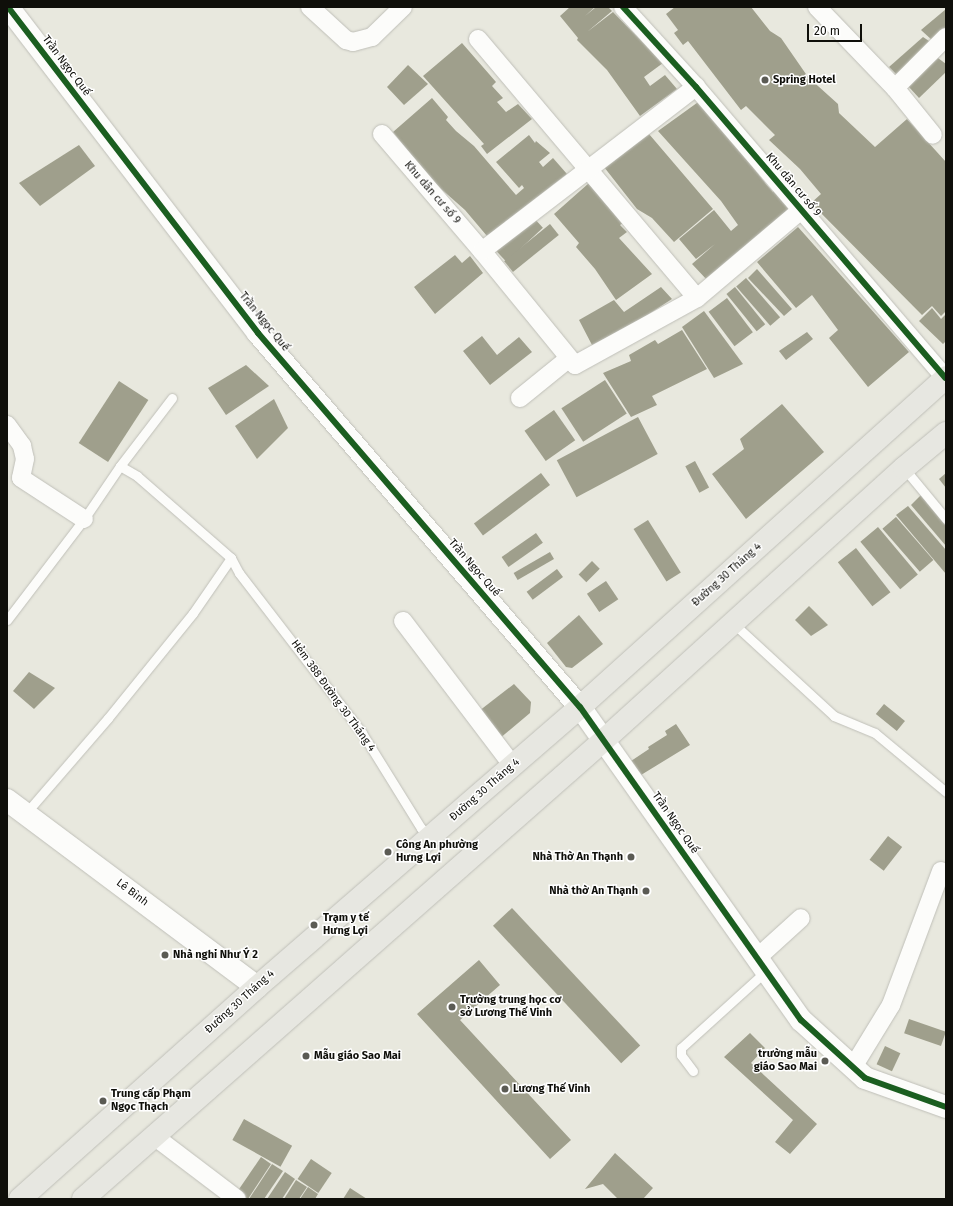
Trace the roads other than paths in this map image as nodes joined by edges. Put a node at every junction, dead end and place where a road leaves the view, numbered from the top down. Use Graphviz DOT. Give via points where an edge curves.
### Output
graph roads {
  1 [pos="8,7"];
  2 [pos="310,7"];
  3 [pos="403,7"];
  4 [pos="623,7"];
  5 [pos="818,7"];
  6 [pos="946,37"];
  7 [pos="478,39"];
  8 [pos="696,87"];
  9 [pos="895,88"];
  10 [pos="382,134"];
  11 [pos="933,135"];
  12 [pos="587,169"];
  13 [pos="801,210"];
  14 [pos="482,251"];
  15 [pos="697,298"];
  16 [pos="568,359"];
  17 [pos="946,378"];
  18 [pos="172,398"];
  19 [pos="520,398"];
  20 [pos="7,426"];
  21 [pos="946,433"];
  22 [pos="120,466"];
  23 [pos="904,468"];
  24 [pos="84,519"];
  25 [pos="946,519"];
  26 [pos="231,558"];
  27 [pos="7,620"];
  28 [pos="403,621"];
  29 [pos="734,624"];
  30 [pos="580,707"];
  31 [pos="604,740"];
  32 [pos="512,766"];
  33 [pos="946,792"];
  34 [pos="7,800"];
  35 [pos="26,813"];
  36 [pos="431,836"];
  37 [pos="941,871"];
  38 [pos="801,918"];
  39 [pos="762,965"];
  40 [pos="257,987"];
  41 [pos="853,1068"];
  42 [pos="693,1071"];
  43 [pos="946,1107"];
  44 [pos="154,1136"];
  45 [pos="20,1199"];
  46 [pos="83,1199"];
  47 [pos="237,1199"];
  1 -- 30 [label="street, Trần Ngọc Quế" via="258,333"];
  2 -- 3 [label="street" via="346,40 353,42 372,38"];
  4 -- 8 [label="street, Khu dân cư số 9"];
  5 -- 9 [label="street"];
  6 -- 9 [label="street"];
  7 -- 12 [label="street"];
  8 -- 12 [label="street"];
  8 -- 13 [label="street, Khu dân cư số 9"];
  9 -- 11 [label="street"];
  10 -- 14 [label="street, Khu dân cư số 9"];
  12 -- 14 [label="street"];
  12 -- 15 [label="street"];
  13 -- 15 [label="street, Khu dân cư số 9"];
  13 -- 17 [label="street, Khu dân cư số 9"];
  14 -- 16 [label="street, Khu dân cư số 9"];
  15 -- 16 [label="street, Khu dân cư số 9" via="575,365"];
  16 -- 19 [label="street"];
  17 -- 30 [label="main road, Đường 30 Tháng 4"];
  18 -- 22 [label="lane"];
  20 -- 24 [label="street" via="22,446 25,459 21,478"];
  21 -- 23 [label="main road"];
  22 -- 24 [label="lane"];
  22 -- 26 [label="lane, Hẻm 388 Đường 30 Tháng 4" via="137,476"];
  23 -- 25 [label="lane"];
  23 -- 29 [label="main road"];
  24 -- 27 [label="lane"];
  26 -- 35 [label="lane" via="193,613 108,718"];
  26 -- 36 [label="lane, Hẻm 388 Đường 30 Tháng 4" via="239,573 362,733 419,825"];
  28 -- 32 [label="street"];
  29 -- 31 [label="main road"];
  29 -- 33 [label="lane" via="834,716 875,733"];
  30 -- 31 [label="street, Trần Ngọc Quế"];
  30 -- 32 [label="main road, Đường 30 Tháng 4"];
  31 -- 39 [label="street, Trần Ngọc Quế"];
  31 -- 44 [label="main road"];
  32 -- 36 [label="main road, Đường 30 Tháng 4"];
  34 -- 35 [label="street, Lê Bình"];
  35 -- 40 [label="street, Lê Bình"];
  36 -- 40 [label="main road, Đường 30 Tháng 4"];
  37 -- 41 [label="street" via="891,1005"];
  38 -- 39 [label="street"];
  39 -- 41 [label="street, Trần Ngọc Quế" via="800,1020"];
  39 -- 42 [label="lane" via="681,1048 681,1055"];
  40 -- 45 [label="main road, Đường 30 Tháng 4"];
  41 -- 43 [label="street, Trần Ngọc Quế" via="865,1078"];
  44 -- 46 [label="main road"];
  44 -- 47 [label="street"];
}
